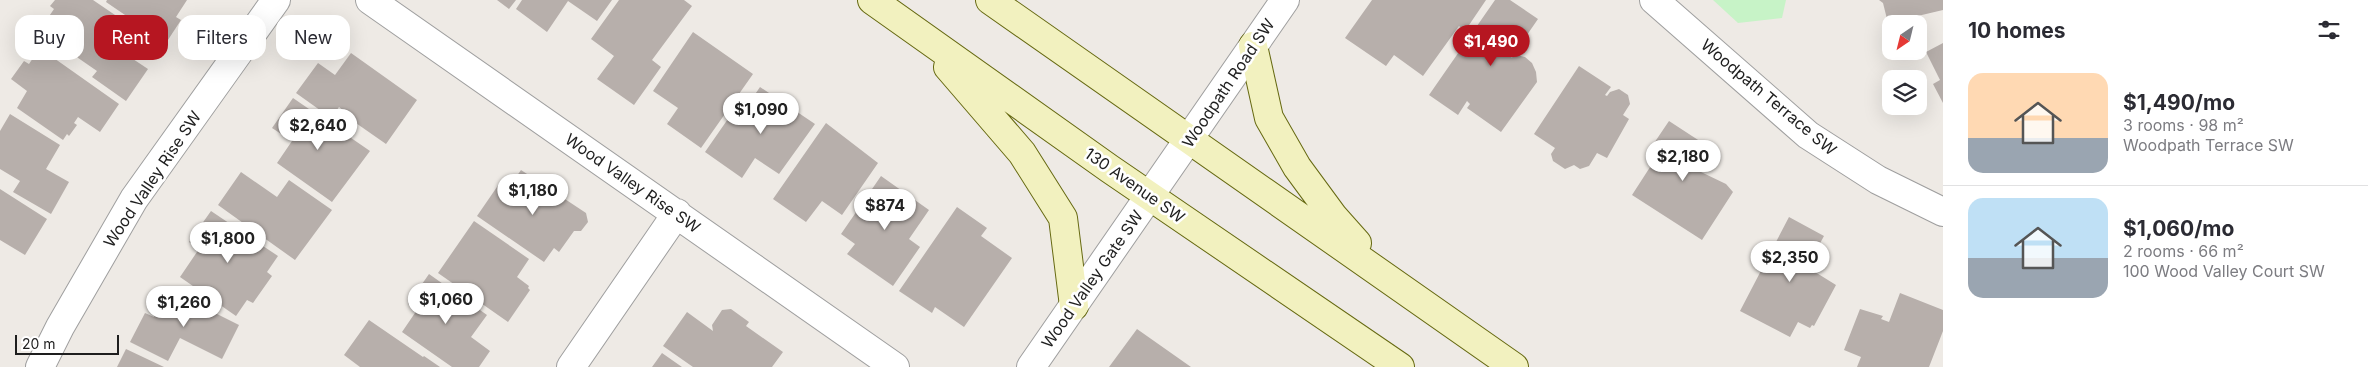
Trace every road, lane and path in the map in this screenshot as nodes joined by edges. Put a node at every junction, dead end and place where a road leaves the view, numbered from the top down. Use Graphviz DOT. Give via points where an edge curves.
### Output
graph roads {
  1 [pos="276,0"];
  2 [pos="370,0"];
  3 [pos="872,0"];
  4 [pos="990,0"];
  5 [pos="1285,0"];
  6 [pos="1654,0"];
  7 [pos="916,31"];
  8 [pos="1253,46"];
  9 [pos="1190,140"];
  10 [pos="1170,166"];
  11 [pos="1150,196"];
  12 [pos="1943,212"];
  13 [pos="678,213"];
  14 [pos="1389,278"];
  15 [pos="1074,306"];
  16 [pos="40,367"];
  17 [pos="571,367"];
  18 [pos="895,367"];
  19 [pos="1031,367"];
  20 [pos="1400,367"];
  21 [pos="1514,367"];
  1 -- 16 [label="street, Wood Valley Rise SW" via="134,199"];
  2 -- 13 [label="street, Wood Valley Rise SW"];
  3 -- 7 [label="street, 130 Avenue SW"];
  4 -- 9 [label="street"];
  5 -- 8 [label="street, Woodpath Road SW"];
  6 -- 12 [label="street, Woodpath Terrace SW" via="1808,135 1878,180"];
  7 -- 11 [label="street, 130 Avenue SW"];
  7 -- 15 [label="street" via="1022,153 1063,218"];
  8 -- 9 [label="street, Woodpath Road SW"];
  8 -- 14 [label="street" via="1269,118 1297,167 1333,216"];
  9 -- 10 [label="street, Woodpath Road SW"];
  9 -- 14 [label="street"];
  10 -- 11 [label="street, Wood Valley Gate SW"];
  11 -- 15 [label="street, Wood Valley Gate SW"];
  11 -- 20 [label="street, 130 Avenue SW"];
  13 -- 17 [label="street"];
  13 -- 18 [label="street, Wood Valley Rise SW"];
  14 -- 21 [label="street"];
  15 -- 19 [label="street, Wood Valley Gate SW"];
}
